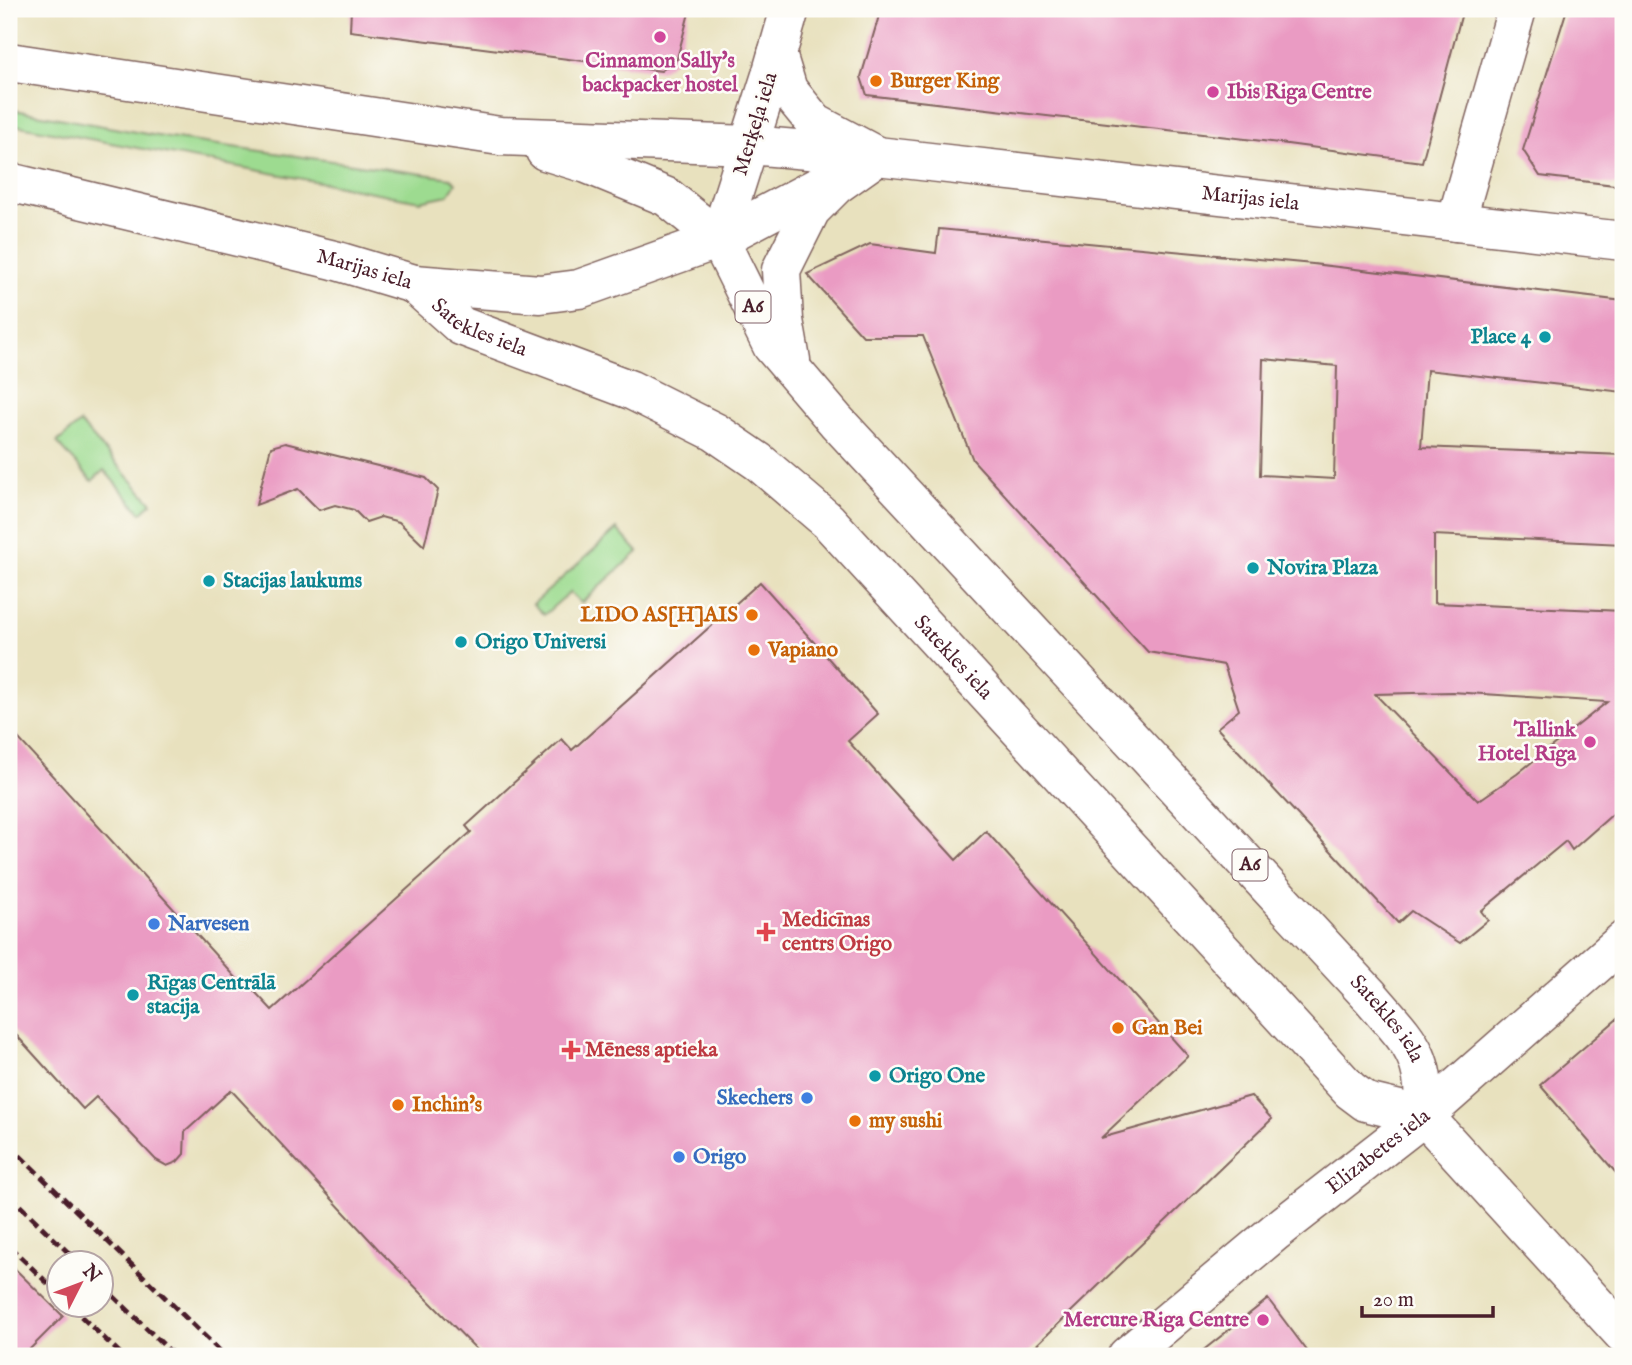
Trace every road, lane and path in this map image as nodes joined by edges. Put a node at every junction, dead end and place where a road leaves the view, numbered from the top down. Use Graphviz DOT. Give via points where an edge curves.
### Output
graph roads {
  1 [pos="790,9"];
  2 [pos="1517,9"];
  3 [pos="777,54"];
  4 [pos="9,62"];
  5 [pos="500,136"];
  6 [pos="750,145"];
  7 [pos="877,156"];
  8 [pos="9,183"];
  9 [pos="1456,222"];
  10 [pos="719,239"];
  11 [pos="1623,242"];
  12 [pos="414,284"];
  13 [pos="793,372"];
  14 [pos="1623,941"];
  15 [pos="1424,1116"];
  16 [pos="1623,1334"];
  17 [pos="1127,1356"];
  1 -- 3 [label="main road, Merķeļa iela"];
  2 -- 9 [label="main road"];
  3 -- 6 [label="main road, Merķeļa iela"];
  3 -- 7 [label="main road" via="788,90 815,123"];
  4 -- 5 [label="main road, Marijas iela"];
  5 -- 6 [label="main road, Marijas iela"];
  5 -- 10 [label="main road, Marijas iela" via="587,164 667,197"];
  6 -- 7 [label="main road, Marijas iela"];
  6 -- 10 [label="main road, Merķeļa iela"];
  7 -- 9 [label="main road, Marijas iela"];
  7 -- 10 [label="main road, Marijas iela"];
  7 -- 13 [label="main road" via="836,185 811,210 781,270"];
  8 -- 12 [label="main road, Marijas iela" via="334,260"];
  9 -- 11 [label="main road, Marijas iela"];
  10 -- 12 [label="main road, Marijas iela" via="579,289 540,294"];
  10 -- 13 [label="main road, Satekles iela / A6" via="772,346"];
  12 -- 15 [label="main road, Satekles iela" via="461,326 631,390 715,432 759,462 828,521 1350,1090 1366,1102"];
  13 -- 15 [label="main road, Satekles iela / A6" via="1378,1004 1419,1059"];
  14 -- 15 [label="main road, Elizabetes iela"];
  15 -- 16 [label="main road"];
  15 -- 17 [label="main road, Elizabetes iela"];
}
